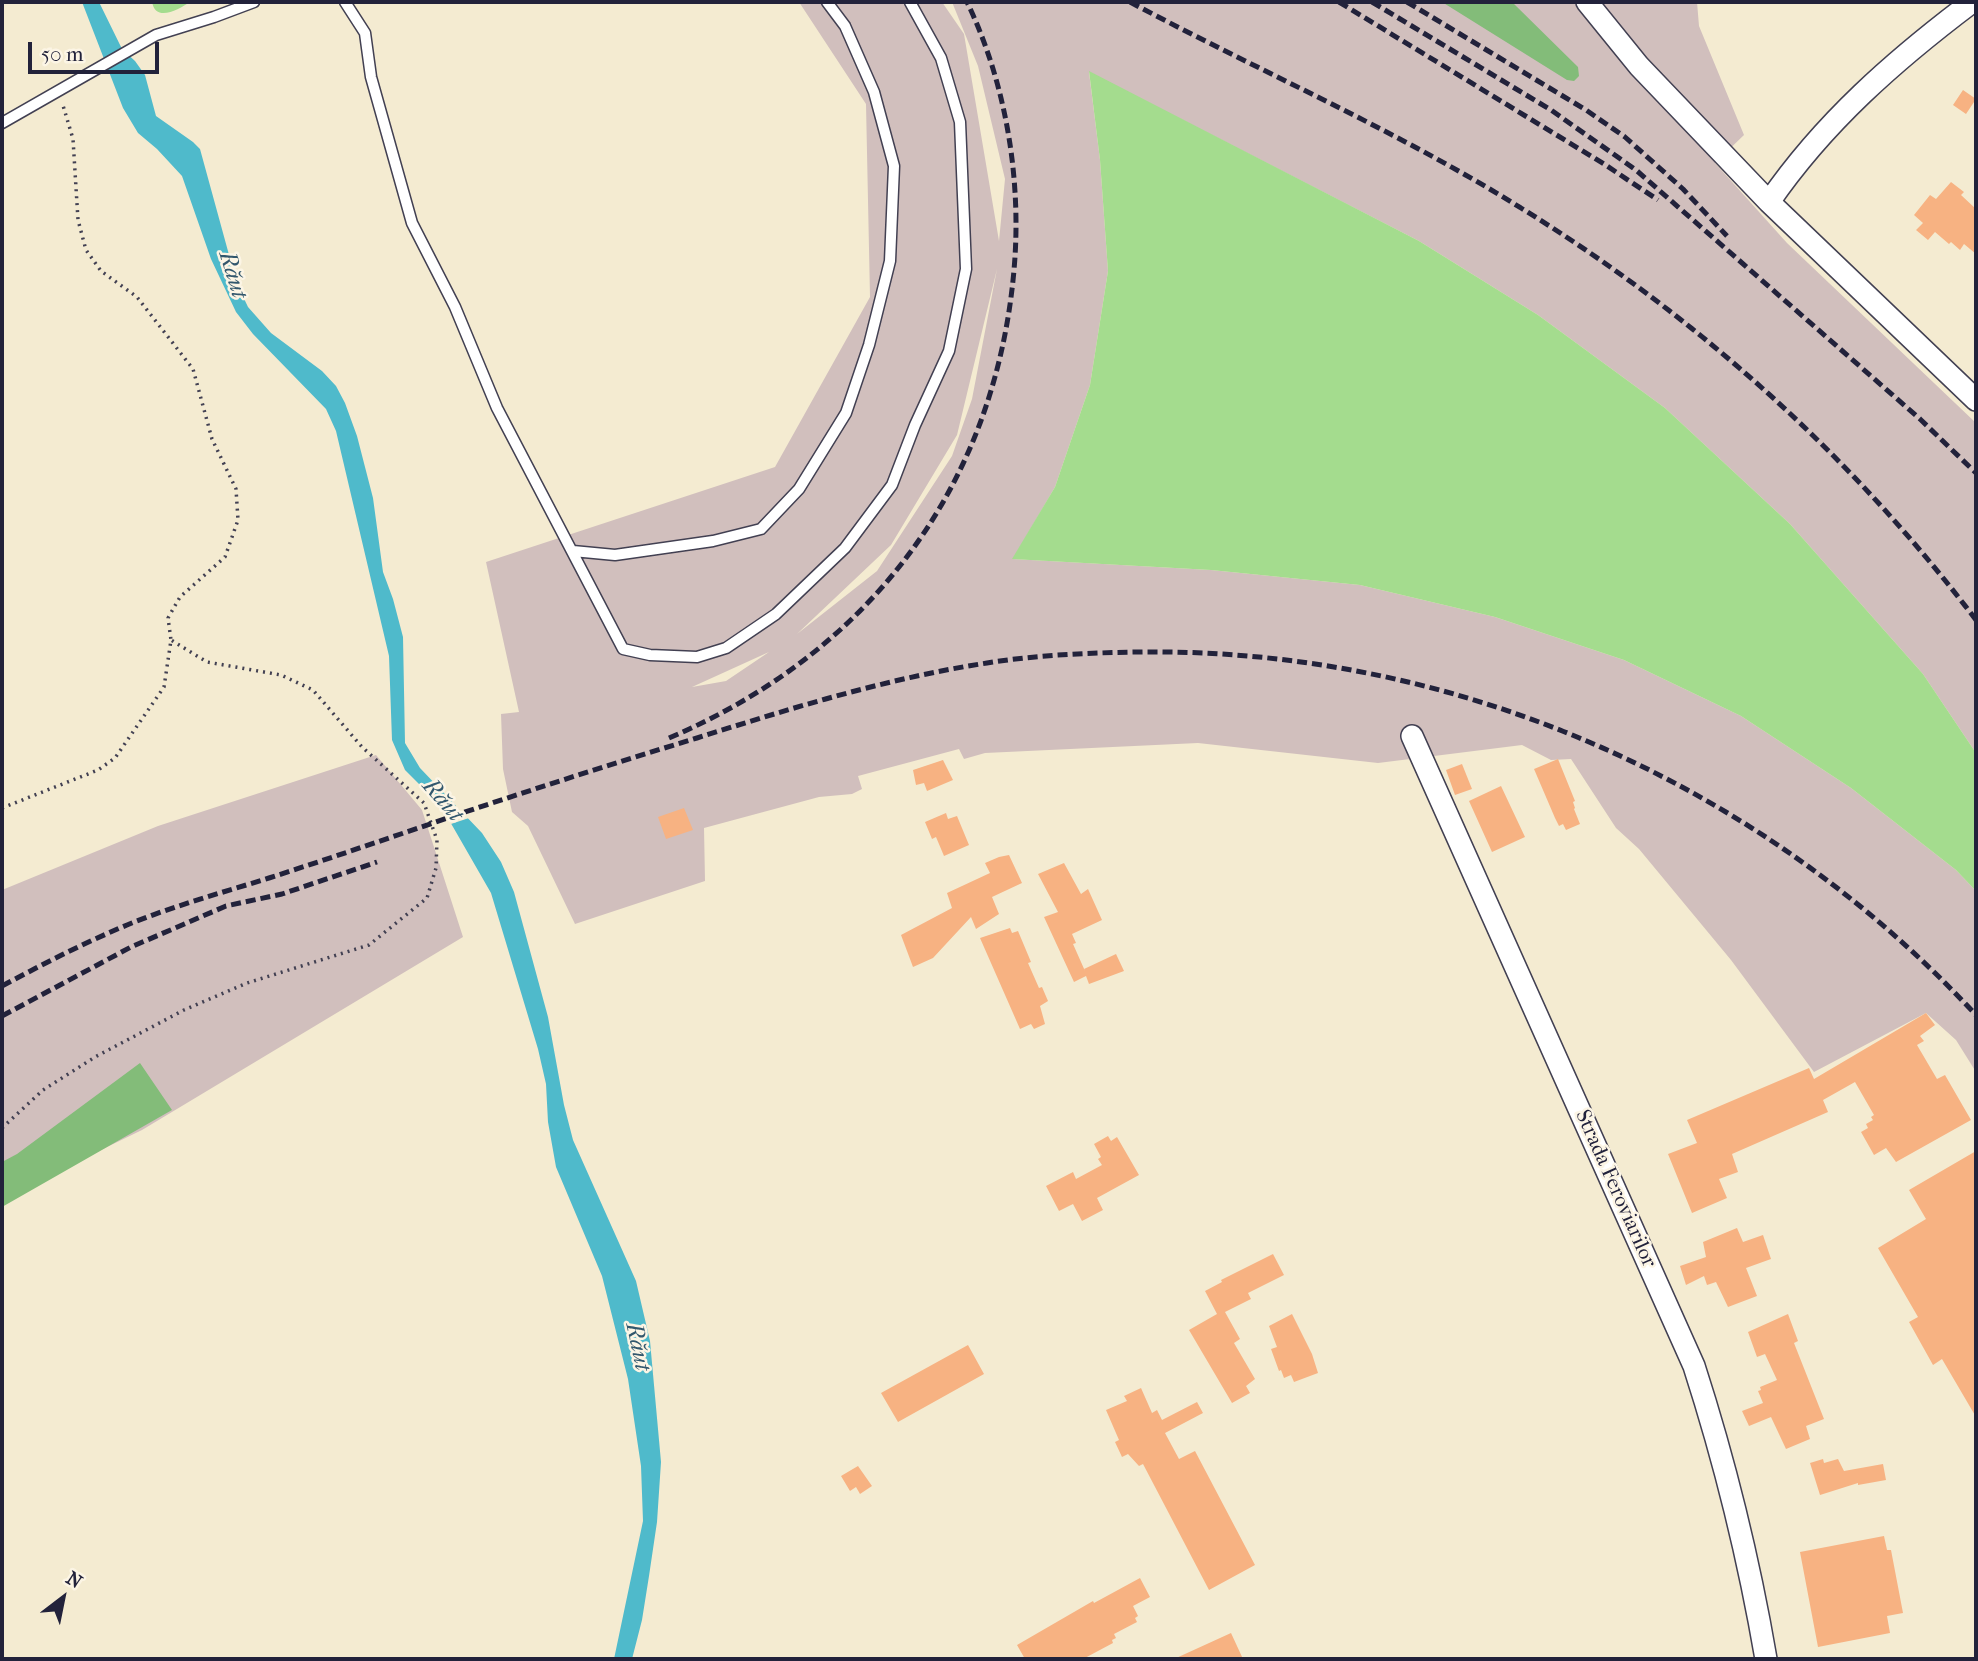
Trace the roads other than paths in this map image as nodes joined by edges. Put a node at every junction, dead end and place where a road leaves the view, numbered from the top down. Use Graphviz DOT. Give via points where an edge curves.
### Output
graph roads {
  1 [pos="254,2"];
  2 [pos="345,2"];
  3 [pos="827,2"];
  4 [pos="910,2"];
  5 [pos="1587,2"];
  6 [pos="1972,2"];
  7 [pos="2,123"];
  8 [pos="1769,202"];
  9 [pos="1976,400"];
  10 [pos="573,551"];
  11 [pos="1412,736"];
  12 [pos="1766,1659"];
  1 -- 7 [label="lane" via="156,35"];
  2 -- 10 [label="lane" via="365,33 371,78 412,223 455,307 497,408"];
  3 -- 10 [label="lane" via="845,26 874,92 894,166 890,261 846,413 799,488 761,529 615,555"];
  4 -- 10 [label="lane" via="941,58 960,122 965,268 949,351 892,485 845,548 776,614 726,648 697,657 623,649"];
  5 -- 8 [label="street" via="1639,66"];
  6 -- 8 [label="street" via="1849,105 1818,136"];
  8 -- 9 [label="street"];
  11 -- 12 [label="street, Strada Feroviarilor" via="1695,1366 1754,1589"];
}
